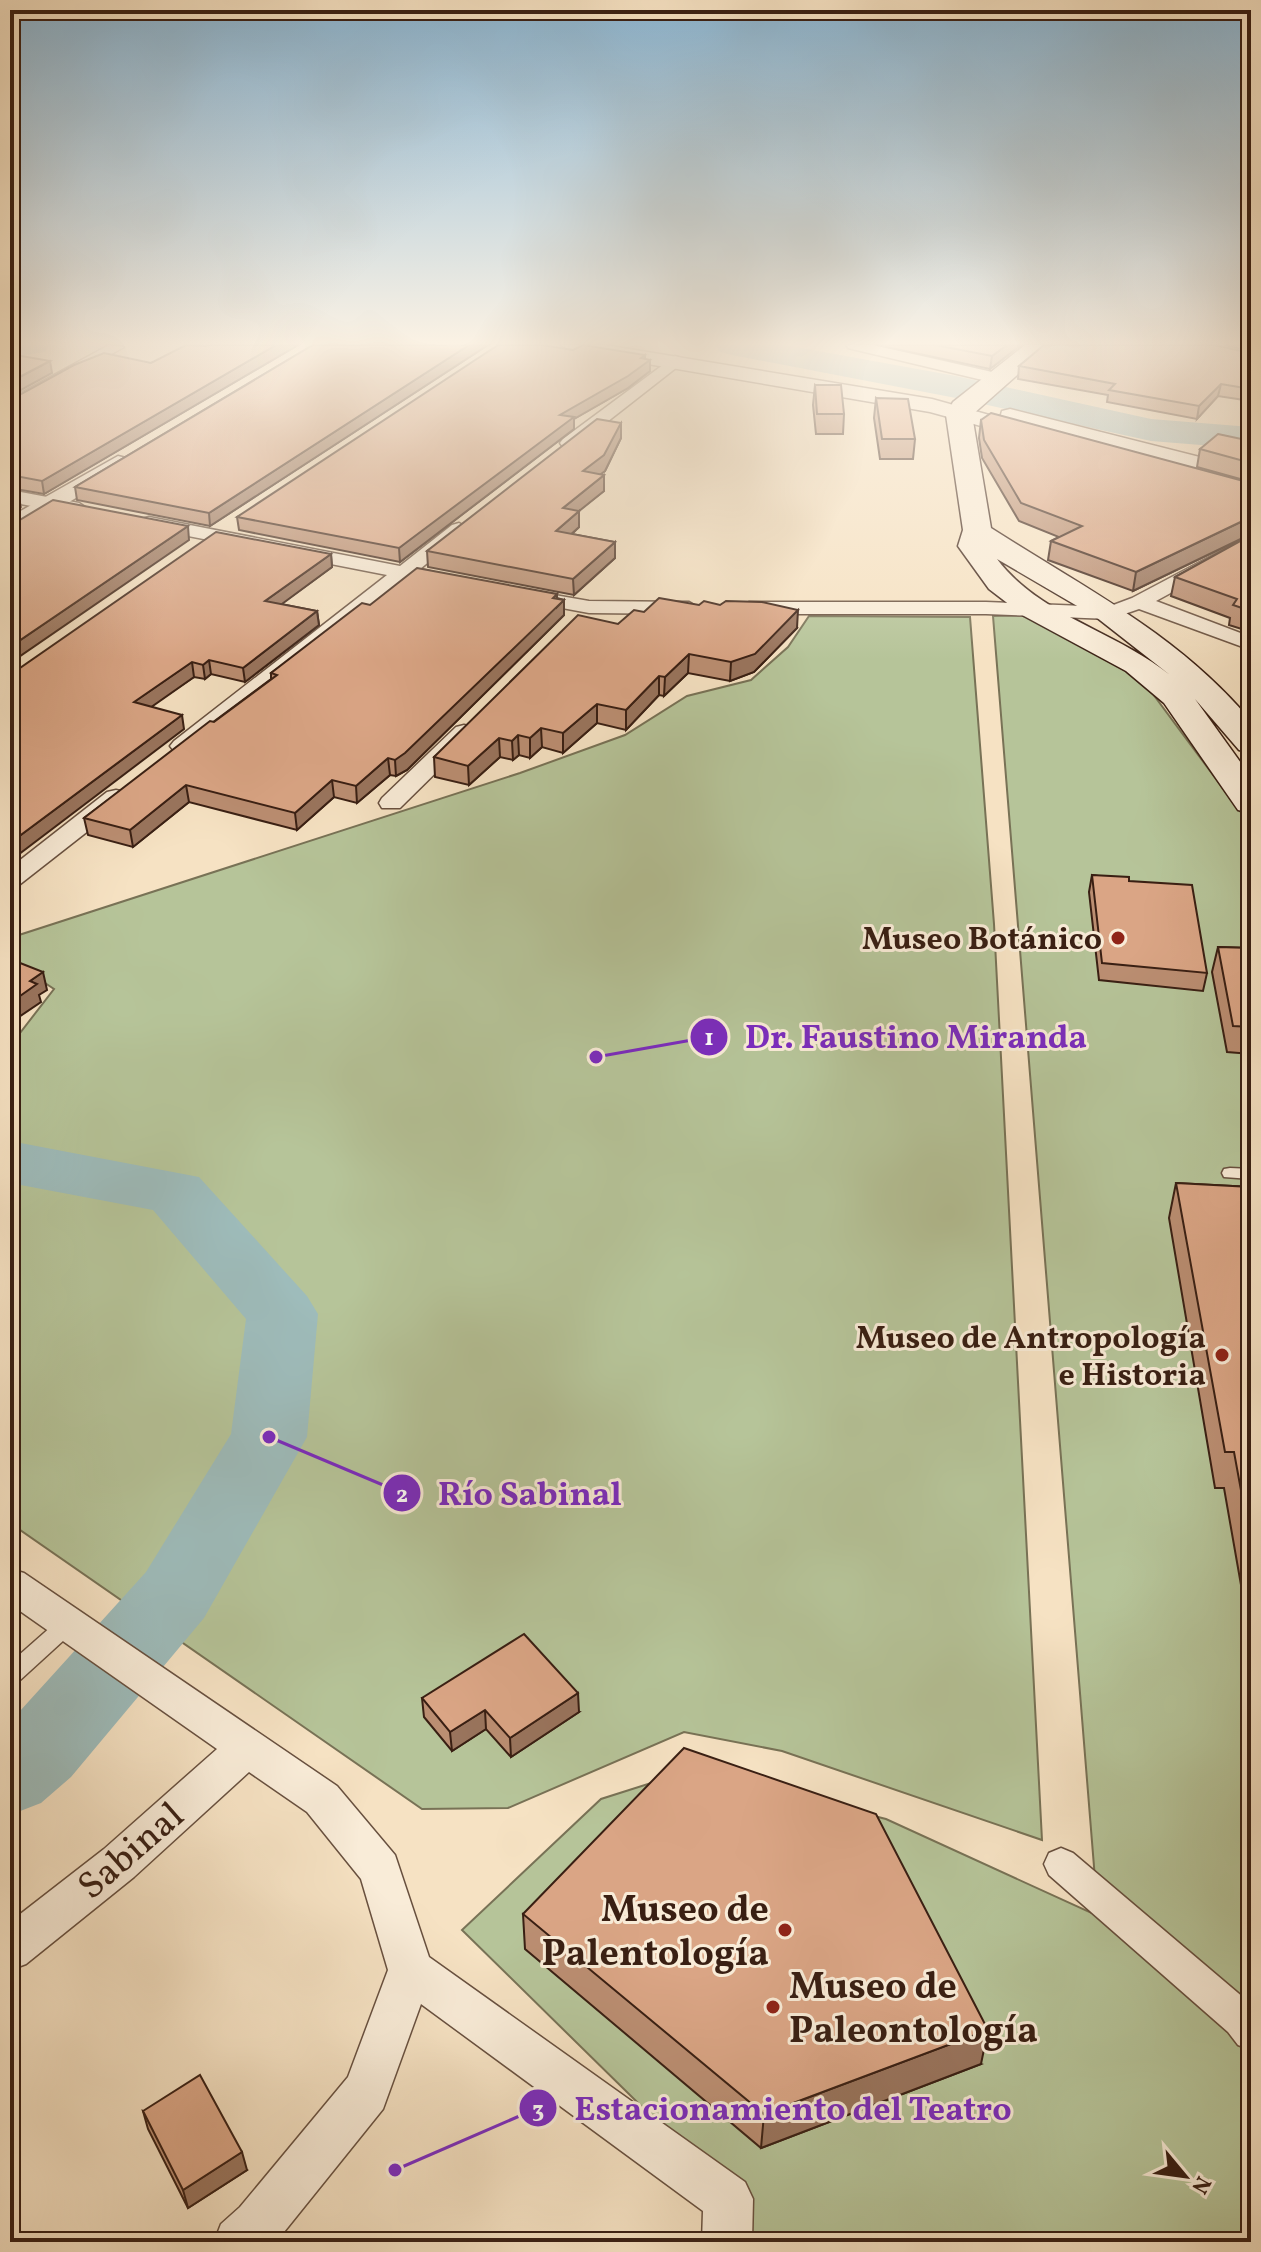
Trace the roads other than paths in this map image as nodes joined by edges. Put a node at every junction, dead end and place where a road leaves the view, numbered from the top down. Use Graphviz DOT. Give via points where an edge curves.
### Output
graph roads {
  1 [pos="561,450"];
  2 [pos="967,450"];
  3 [pos="1109,450"];
  4 [pos="1140,450"];
  5 [pos="130,456"];
  6 [pos="552,457"];
  7 [pos="1251,477"];
  8 [pos="1251,492"];
  9 [pos="10,496"];
  10 [pos="50,503"];
  11 [pos="95,512"];
  12 [pos="477,515"];
  13 [pos="125,518"];
  14 [pos="240,518"];
  15 [pos="10,527"];
  16 [pos="977,530"];
  17 [pos="214,535"];
  18 [pos="1251,541"];
  19 [pos="188,553"];
  20 [pos="403,572"];
  21 [pos="465,584"];
  22 [pos="512,593"];
  23 [pos="1139,602"];
  24 [pos="589,607"];
  25 [pos="1035,610"];
  26 [pos="1110,613"];
  27 [pos="568,629"];
  28 [pos="1251,644"];
  29 [pos="480,716"];
  30 [pos="1251,743"];
  31 [pos="170,755"];
  32 [pos="133,784"];
  33 [pos="1250,800"];
  34 [pos="391,803"];
  35 [pos="10,880"];
  36 [pos="1230,1173"];
  37 [pos="1251,1174"];
  38 [pos="10,1584"];
  39 [pos="68,1624"];
  40 [pos="10,1676"];
  41 [pos="237,1739"];
  42 [pos="1061,1864"];
  43 [pos="10,1949"];
  44 [pos="411,1970"];
  45 [pos="1251,2032"];
  46 [pos="239,2242"];
  47 [pos="727,2242"];
  1 -- 6 [label="street"];
  2 -- 16 [label="main road"];
  3 -- 8 [label="street"];
  4 -- 7 [label="street"];
  5 -- 10 [label="street"];
  9 -- 10 [label="street"];
  10 -- 11 [label="street"];
  10 -- 15 [label="street"];
  12 -- 20 [label="street"];
  13 -- 17 [label="street"];
  14 -- 17 [label="street"];
  16 -- 25 [label="main road" via="972,546 1000,583"];
  16 -- 26 [label="main road" via="1002,551"];
  17 -- 19 [label="street"];
  17 -- 20 [label="street"];
  18 -- 23 [label="street"];
  20 -- 21 [label="street"];
  20 -- 31 [label="street"];
  22 -- 24 [label="street"];
  23 -- 26 [label="street"];
  23 -- 28 [label="street"];
  24 -- 25 [label="street"];
  24 -- 27 [label="street"];
  25 -- 26 [label="street"];
  25 -- 33 [label="main road" via="1137,664 1176,696"];
  26 -- 30 [label="main road" via="1187,671"];
  29 -- 34 [label="street"];
  32 -- 35 [label="street"];
  36 -- 37 [label="lane"];
  38 -- 39 [label="street"];
  39 -- 40 [label="lane"];
  39 -- 41 [label="street"];
  41 -- 43 [label="street, Sabinal" via="119,1863"];
  41 -- 44 [label="street" via="322,1799 380,1869"];
  42 -- 45 [label="street"];
  44 -- 46 [label="street" via="366,2092"];
  44 -- 47 [label="street" via="728,2199"];
}
